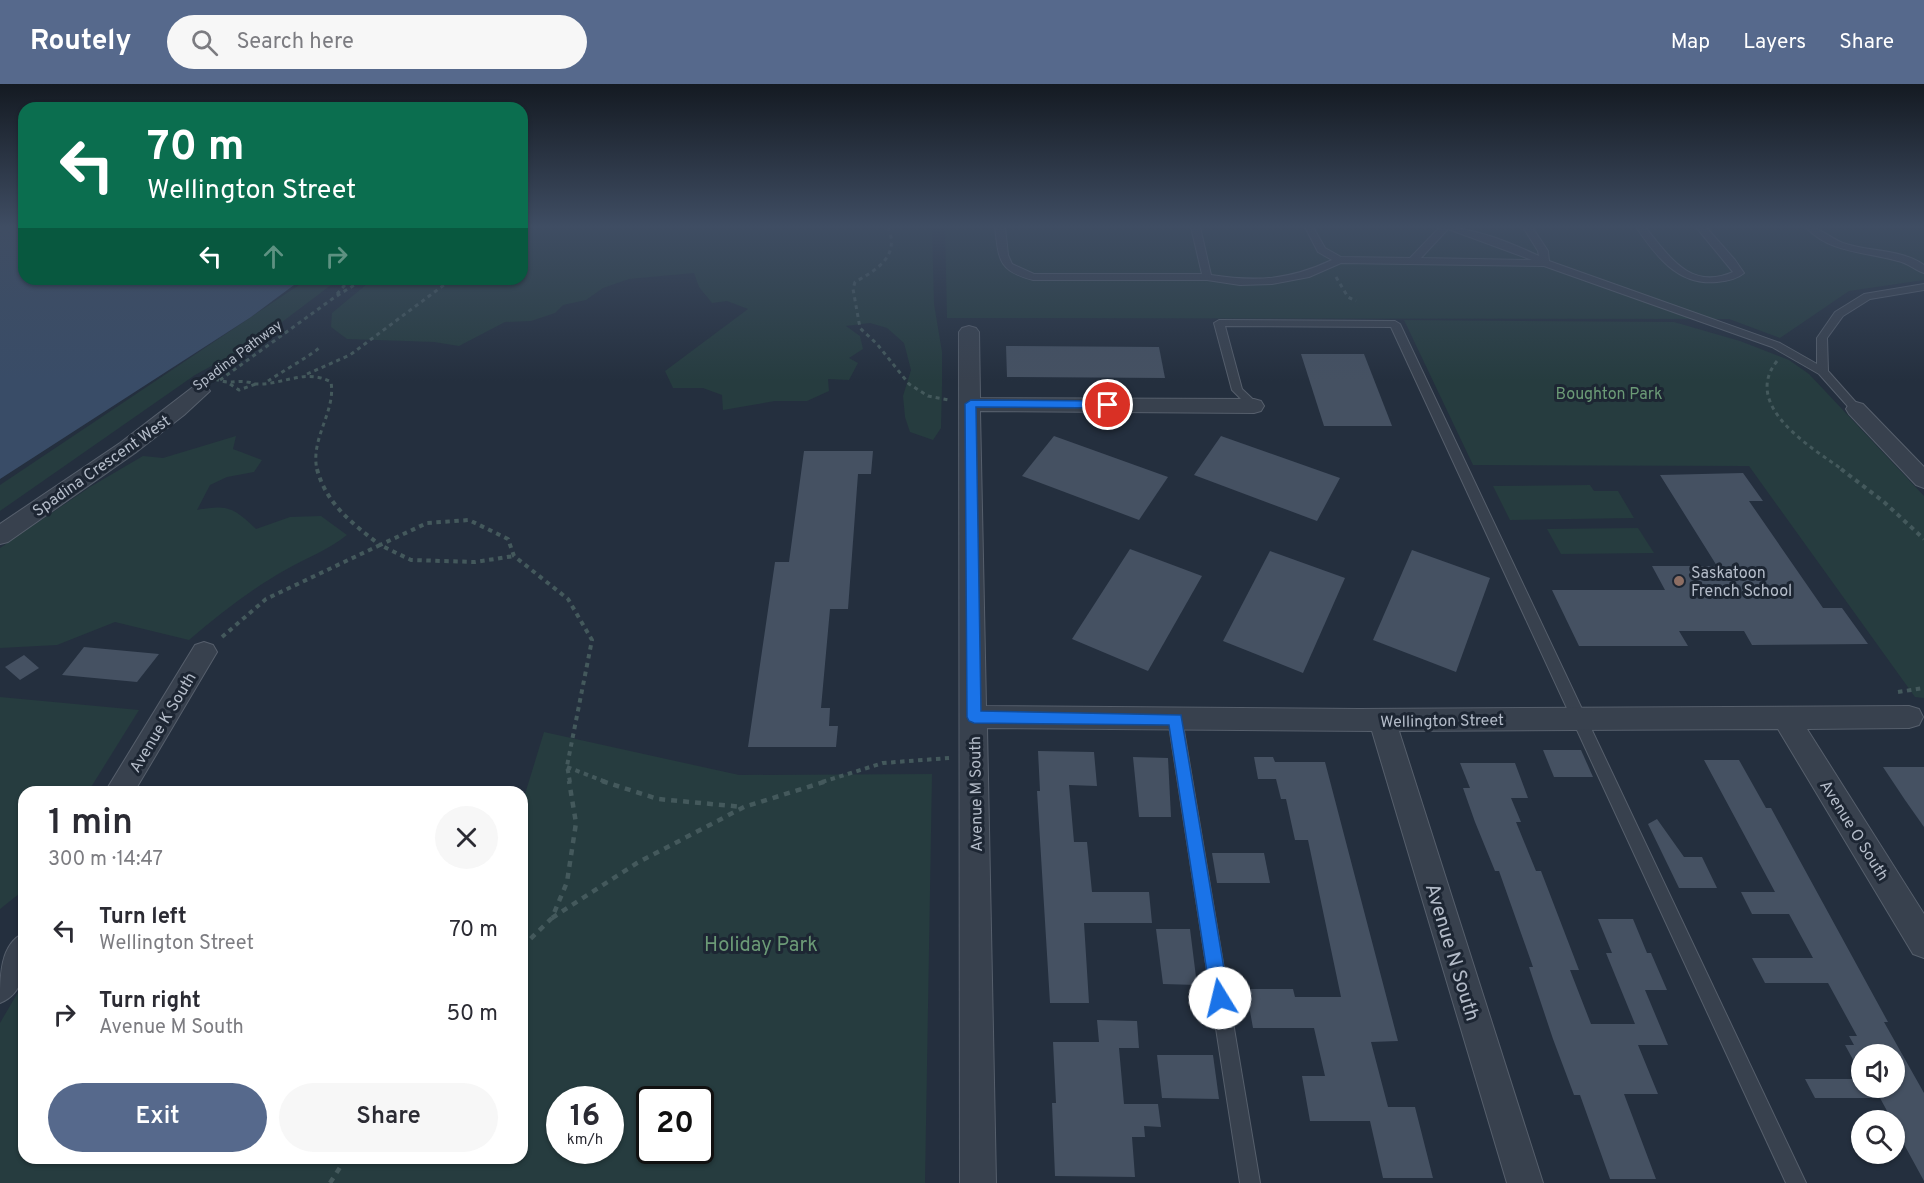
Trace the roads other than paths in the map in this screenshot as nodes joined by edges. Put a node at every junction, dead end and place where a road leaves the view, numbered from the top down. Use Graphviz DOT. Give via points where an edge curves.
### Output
graph roads {
  1 [pos="1209,278"];
  2 [pos="1286,278"];
  3 [pos="1588,278"];
  4 [pos="1705,278"];
  5 [pos="1729,278"];
  6 [pos="1924,287"];
  7 [pos="969,332"];
  8 [pos="1823,372"];
  9 [pos="200,391"];
  10 [pos="1254,406"];
  11 [pos="1856,408"];
  12 [pos="971,410"];
  13 [pos="1924,480"];
  14 [pos="0,536"];
  15 [pos="204,652"];
  16 [pos="974,717"];
  17 [pos="1785,717"];
  18 [pos="1917,717"];
  19 [pos="1578,718"];
  20 [pos="1175,719"];
  21 [pos="1382,720"];
  22 [pos="123,786"];
  23 [pos="1924,943"];
  24 [pos="18,958"];
  25 [pos="0,987"];
  26 [pos="978,1183"];
  27 [pos="1250,1183"];
  28 [pos="1525,1183"];
  29 [pos="1796,1183"];
  1 -- 2 [label="lane" via="1240,282"];
  3 -- 8 [label="lane" via="1776,345"];
  4 -- 5 [label="lane"];
  6 -- 8 [label="lane" via="1867,296 1839,314 1822,338"];
  7 -- 12 [label="street, Avenue M South"];
  8 -- 11 [label="lane"];
  9 -- 14 [label="street, Spadina Crescent West"];
  10 -- 12 [label="street"];
  10 -- 19 [label="lane" via="1237,390 1218,323 1395,324"];
  11 -- 13 [label="street"];
  12 -- 16 [label="street, Avenue M South"];
  15 -- 22 [label="street, Avenue K South"];
  16 -- 20 [label="street, Wellington Street"];
  16 -- 26 [label="street, Avenue M South"];
  17 -- 18 [label="street, Wellington Street"];
  17 -- 19 [label="street, Wellington Street"];
  17 -- 23 [label="street, Avenue O South"];
  19 -- 21 [label="street, Wellington Street"];
  19 -- 29 [label="lane"];
  20 -- 21 [label="street, Wellington Street"];
  20 -- 27 [label="lane"];
  21 -- 28 [label="street, Avenue N South"];
  24 -- 25 [label="street"];
}
